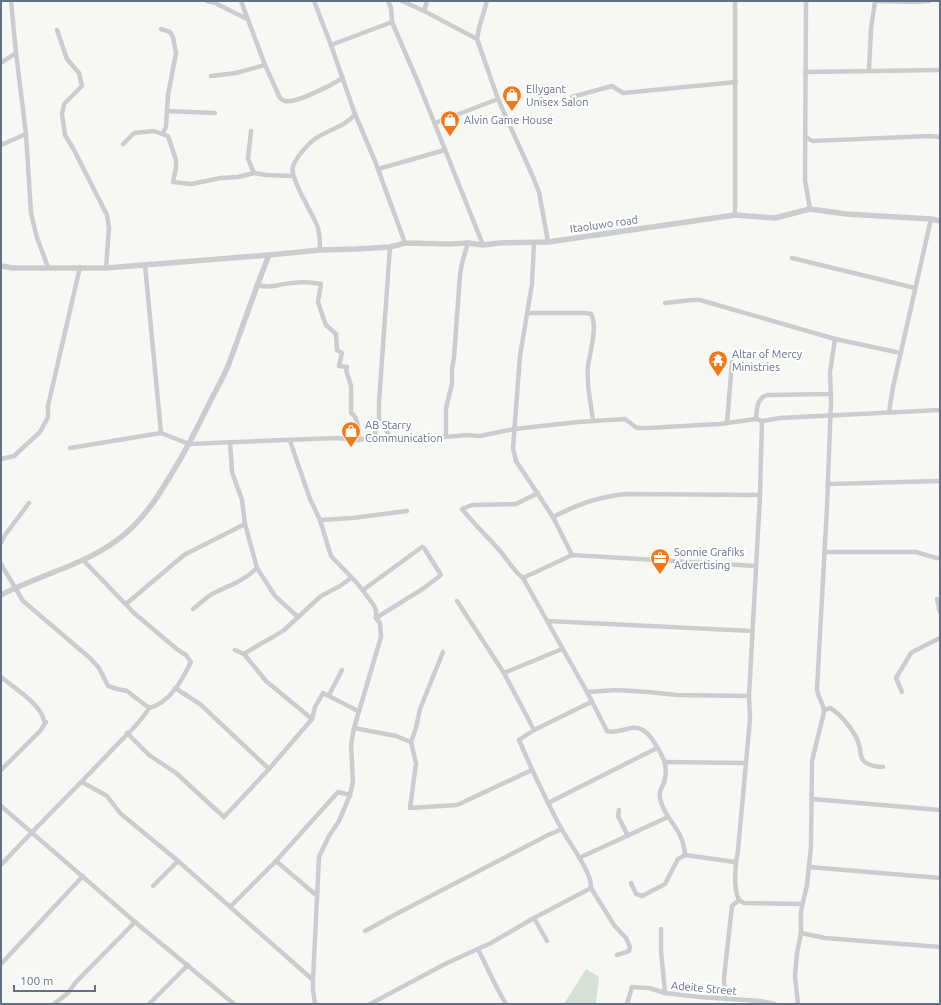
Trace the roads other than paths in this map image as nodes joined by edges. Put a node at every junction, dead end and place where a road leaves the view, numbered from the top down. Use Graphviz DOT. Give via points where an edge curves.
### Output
graph roads {
  1 [pos="11,1"];
  2 [pos="207,1"];
  3 [pos="241,1"];
  4 [pos="314,1"];
  5 [pos="388,1"];
  6 [pos="402,1"];
  7 [pos="427,1"];
  8 [pos="487,1"];
  9 [pos="735,1"];
  10 [pos="806,1"];
  11 [pos="929,1"];
  12 [pos="875,2"];
  13 [pos="424,11"];
  14 [pos="247,19"];
  15 [pos="392,22"];
  16 [pos="57,30"];
  17 [pos="161,30"];
  18 [pos="477,39"];
  19 [pos="331,45"];
  20 [pos="16,53"];
  21 [pos="1,63"];
  22 [pos="265,66"];
  23 [pos="869,70"];
  24 [pos="940,70"];
  25 [pos="805,72"];
  26 [pos="211,76"];
  27 [pos="343,78"];
  28 [pos="736,82"];
  29 [pos="572,97"];
  30 [pos="498,99"];
  31 [pos="167,111"];
  32 [pos="215,113"];
  33 [pos="355,114"];
  34 [pos="435,123"];
  35 [pos="251,132"];
  36 [pos="26,134"];
  37 [pos="162,134"];
  38 [pos="806,137"];
  39 [pos="940,137"];
  40 [pos="123,144"];
  41 [pos="1,145"];
  42 [pos="445,150"];
  43 [pos="378,170"];
  44 [pos="254,173"];
  45 [pos="292,176"];
  46 [pos="810,209"];
  47 [pos="735,215"];
  48 [pos="931,219"];
  49 [pos="940,222"];
  50 [pos="548,242"];
  51 [pos="405,243"];
  52 [pos="468,243"];
  53 [pos="534,243"];
  54 [pos="483,245"];
  55 [pos="390,247"];
  56 [pos="320,250"];
  57 [pos="269,255"];
  58 [pos="792,258"];
  59 [pos="145,265"];
  60 [pos="1,266"];
  61 [pos="48,267"];
  62 [pos="80,267"];
  63 [pos="106,268"];
  64 [pos="257,285"];
  65 [pos="915,288"];
  66 [pos="665,303"];
  67 [pos="527,313"];
  68 [pos="835,339"];
  69 [pos="901,353"];
  70 [pos="732,362"];
  71 [pos="830,394"];
  72 [pos="940,410"];
  73 [pos="889,412"];
  74 [pos="830,416"];
  75 [pos="756,419"];
  76 [pos="379,420"];
  77 [pos="593,421"];
  78 [pos="762,421"];
  79 [pos="727,423"];
  80 [pos="514,429"];
  81 [pos="161,433"];
  82 [pos="374,436"];
  83 [pos="446,436"];
  84 [pos="392,439"];
  85 [pos="359,440"];
  86 [pos="290,441"];
  87 [pos="230,442"];
  88 [pos="189,444"];
  89 [pos="70,448"];
  90 [pos="1,459"];
  91 [pos="940,481"];
  92 [pos="828,484"];
  93 [pos="538,493"];
  94 [pos="760,495"];
  95 [pos="29,503"];
  96 [pos="407,511"];
  97 [pos="553,517"];
  98 [pos="320,520"];
  99 [pos="245,524"];
  100 [pos="1,542"];
  101 [pos="825,552"];
  102 [pos="572,555"];
  103 [pos="940,558"];
  104 [pos="84,561"];
  105 [pos="1,564"];
  106 [pos="756,566"];
  107 [pos="257,568"];
  108 [pos="351,578"];
  109 [pos="523,578"];
  110 [pos="14,588"];
  111 [pos="363,590"];
  112 [pos="1,595"];
  113 [pos="937,599"];
  114 [pos="457,601"];
  115 [pos="126,604"];
  116 [pos="193,609"];
  117 [pos="940,612"];
  118 [pos="298,617"];
  119 [pos="376,618"];
  120 [pos="548,621"];
  121 [pos="752,631"];
  122 [pos="940,638"];
  123 [pos="562,649"];
  124 [pos="235,650"];
  125 [pos="443,652"];
  126 [pos="244,654"];
  127 [pos="342,670"];
  128 [pos="504,674"];
  129 [pos="1,677"];
  130 [pos="176,688"];
  131 [pos="587,692"];
  132 [pos="902,692"];
  133 [pos="329,695"];
  134 [pos="749,696"];
  135 [pos="591,702"];
  136 [pos="149,708"];
  137 [pos="825,710"];
  138 [pos="358,711"];
  139 [pos="312,719"];
  140 [pos="354,728"];
  141 [pos="534,730"];
  142 [pos="127,733"];
  143 [pos="411,742"];
  144 [pos="657,748"];
  145 [pos="665,762"];
  146 [pos="745,763"];
  147 [pos="883,767"];
  148 [pos="269,769"];
  149 [pos="1,770"];
  150 [pos="532,770"];
  151 [pos="82,782"];
  152 [pos="350,795"];
  153 [pos="812,799"];
  154 [pos="548,802"];
  155 [pos="1,806"];
  156 [pos="619,810"];
  157 [pos="940,810"];
  158 [pos="668,817"];
  159 [pos="562,829"];
  160 [pos="32,833"];
  161 [pos="628,836"];
  162 [pos="685,854"];
  163 [pos="579,858"];
  164 [pos="178,861"];
  165 [pos="276,861"];
  166 [pos="735,862"];
  167 [pos="1,865"];
  168 [pos="810,867"];
  169 [pos="83,876"];
  170 [pos="940,878"];
  171 [pos="631,883"];
  172 [pos="153,886"];
  173 [pos="591,888"];
  174 [pos="316,895"];
  175 [pos="739,900"];
  176 [pos="802,904"];
  177 [pos="230,907"];
  178 [pos="534,918"];
  179 [pos="135,922"];
  180 [pos="661,929"];
  181 [pos="366,931"];
  182 [pos="800,933"];
  183 [pos="548,941"];
  184 [pos="940,947"];
  185 [pos="478,949"];
  186 [pos="616,955"];
  187 [pos="1,964"];
  188 [pos="188,965"];
  189 [pos="313,980"];
  190 [pos="665,993"];
  191 [pos="725,999"];
  192 [pos="54,1004"];
  193 [pos="149,1004"];
  194 [pos="234,1004"];
  195 [pos="316,1004"];
  196 [pos="370,1004"];
  197 [pos="506,1004"];
  198 [pos="627,1004"];
  199 [pos="776,1004"];
  200 [pos="798,1004"];
  1 -- 20 [label="street"];
  2 -- 14 [label="street"];
  3 -- 14 [label="street"];
  4 -- 19 [label="street"];
  5 -- 15 [label="street"];
  6 -- 13 [label="street"];
  7 -- 13 [label="street"];
  8 -- 18 [label="street"];
  9 -- 28 [label="street"];
  10 -- 25 [label="street"];
  11 -- 12 [label="street"];
  12 -- 23 [label="street" via="870,28"];
  13 -- 18 [label="street"];
  14 -- 22 [label="street"];
  15 -- 19 [label="street"];
  15 -- 34 [label="street"];
  16 -- 63 [label="street" via="67,59 79,73 82,86 64,104 62,114 65,135 107,215 109,228"];
  17 -- 31 [label="street" via="170,32 176,48"];
  18 -- 30 [label="street"];
  19 -- 27 [label="street"];
  20 -- 21 [label="street"];
  20 -- 36 [label="street"];
  22 -- 26 [label="street"];
  22 -- 27 [label="street" via="280,98 284,101 320,91"];
  23 -- 24 [label="street"];
  23 -- 25 [label="street"];
  25 -- 38 [label="street"];
  27 -- 33 [label="street"];
  28 -- 29 [label="street" via="623,93 612,86"];
  28 -- 47 [label="street"];
  30 -- 34 [label="street"];
  30 -- 50 [label="street" via="539,192"];
  31 -- 32 [label="street"];
  31 -- 37 [label="street" via="166,127"];
  33 -- 43 [label="street"];
  33 -- 45 [label="street" via="350,121 319,135 310,143 292,167"];
  34 -- 42 [label="street"];
  35 -- 44 [label="street" via="248,159"];
  36 -- 41 [label="street"];
  36 -- 61 [label="street" via="31,213"];
  37 -- 40 [label="street" via="154,131 134,133"];
  37 -- 44 [label="street" via="168,136 176,160 173,182 191,184"];
  38 -- 39 [label="street" via="812,141"];
  38 -- 46 [label="street" via="805,180"];
  42 -- 43 [label="street"];
  42 -- 54 [label="street"];
  43 -- 51 [label="street"];
  44 -- 45 [label="street"];
  45 -- 56 [label="street" via="317,226"];
  46 -- 47 [label="street, Itaoluwo road" via="775,218"];
  46 -- 48 [label="street, Itaoluwo road" via="846,214"];
  47 -- 50 [label="street, Itaoluwo road"];
  48 -- 49 [label="street, Itaoluwo road"];
  48 -- 65 [label="street"];
  50 -- 53 [label="street, Itaoluwo road"];
  51 -- 52 [label="street, Itaoluwo road"];
  51 -- 55 [label="street, Itaoluwo road"];
  52 -- 54 [label="street, Itaoluwo road"];
  52 -- 83 [label="street" via="460,275 452,384 446,408"];
  53 -- 54 [label="street, Itaoluwo road"];
  53 -- 67 [label="street"];
  55 -- 56 [label="street, Itaoluwo road"];
  55 -- 76 [label="street"];
  56 -- 57 [label="street, Itaoluwo road"];
  57 -- 59 [label="street, Itaoluwo road"];
  57 -- 64 [label="street"];
  58 -- 65 [label="street"];
  59 -- 63 [label="street, Itaoluwo road"];
  59 -- 81 [label="street"];
  60 -- 61 [label="street, Itaoluwo road"];
  61 -- 62 [label="street, Itaoluwo road"];
  62 -- 63 [label="street, Itaoluwo road"];
  62 -- 90 [label="street" via="48,406 48,418 40,432 14,456"];
  64 -- 85 [label="street" via="271,287 292,283 320,284 318,302 325,324 336,334 336,350 342,353 339,366 347,367 351,386 351,413 356,419"];
  64 -- 88 [label="street" via="227,367"];
  65 -- 69 [label="street"];
  66 -- 68 [label="street" via="700,300"];
  67 -- 77 [label="street" via="585,313 593,317 594,327 587,375"];
  67 -- 80 [label="street" via="520,356"];
  68 -- 69 [label="street"];
  68 -- 71 [label="street"];
  69 -- 73 [label="street"];
  70 -- 79 [label="street"];
  71 -- 74 [label="street"];
  71 -- 75 [label="street" via="767,395 758,403"];
  72 -- 73 [label="street"];
  73 -- 74 [label="street"];
  74 -- 78 [label="street"];
  74 -- 92 [label="street"];
  75 -- 78 [label="street"];
  75 -- 79 [label="street"];
  76 -- 82 [label="street"];
  76 -- 84 [label="street"];
  77 -- 79 [label="street" via="625,419 639,428"];
  77 -- 80 [label="street"];
  78 -- 94 [label="street"];
  80 -- 83 [label="street" via="480,436"];
  80 -- 93 [label="street" via="513,448 516,461"];
  81 -- 88 [label="street"];
  81 -- 89 [label="street"];
  82 -- 84 [label="street"];
  82 -- 85 [label="street"];
  83 -- 84 [label="street" via="412,440"];
  85 -- 86 [label="street" via="336,438"];
  86 -- 87 [label="street"];
  86 -- 98 [label="street"];
  87 -- 88 [label="street"];
  87 -- 99 [label="street" via="232,472 242,500"];
  88 -- 104 [label="street" via="154,503 130,531"];
  91 -- 92 [label="street"];
  92 -- 101 [label="street"];
  93 -- 97 [label="street"];
  93 -- 109 [label="street" via="516,504 472,505 462,509 515,572"];
  94 -- 97 [label="street" via="607,496"];
  94 -- 106 [label="street"];
  95 -- 100 [label="street"];
  96 -- 98 [label="street"];
  97 -- 102 [label="street"];
  98 -- 108 [label="street" via="331,556"];
  99 -- 107 [label="street"];
  99 -- 115 [label="street" via="184,555"];
  101 -- 103 [label="street" via="916,552"];
  101 -- 137 [label="street" via="817,689 819,700"];
  102 -- 106 [label="street"];
  102 -- 109 [label="street"];
  104 -- 110 [label="street"];
  104 -- 115 [label="street"];
  105 -- 110 [label="street" via="12,580"];
  106 -- 121 [label="street"];
  107 -- 116 [label="street" via="245,578 215,592"];
  107 -- 118 [label="street" via="275,596"];
  108 -- 111 [label="street"];
  108 -- 118 [label="street" via="321,596"];
  109 -- 120 [label="street"];
  110 -- 112 [label="street"];
  110 -- 136 [label="street" via="23,601 90,658 99,668 108,686 128,691"];
  111 -- 119 [label="street" via="376,610"];
  111 -- 119 [label="street" via="422,547 441,575"];
  113 -- 117 [label="street"];
  114 -- 128 [label="street"];
  115 -- 130 [label="street" via="191,662"];
  118 -- 126 [label="street" via="284,630"];
  119 -- 138 [label="street" via="380,623 381,637"];
  120 -- 121 [label="street"];
  120 -- 123 [label="street"];
  121 -- 134 [label="street"];
  122 -- 132 [label="street" via="909,656 896,678"];
  123 -- 128 [label="street"];
  123 -- 131 [label="street"];
  124 -- 126 [label="street"];
  125 -- 143 [label="street" via="420,709"];
  126 -- 139 [label="street" via="266,681"];
  127 -- 133 [label="street"];
  128 -- 141 [label="street"];
  129 -- 149 [label="street" via="35,705 46,722"];
  130 -- 136 [label="street" via="162,703"];
  130 -- 148 [label="street" via="200,704"];
  131 -- 134 [label="street" via="617,690 677,695"];
  131 -- 135 [label="street"];
  133 -- 138 [label="street"];
  133 -- 139 [label="street" via="323,692"];
  134 -- 146 [label="street" via="750,719"];
  135 -- 141 [label="street"];
  135 -- 144 [label="street" via="607,731 644,730"];
  136 -- 142 [label="street" via="143,719"];
  137 -- 147 [label="street" via="830,708 840,715 857,739 864,762 871,766"];
  137 -- 153 [label="street" via="812,761"];
  138 -- 140 [label="street"];
  139 -- 148 [label="street"];
  140 -- 143 [label="street" via="396,736"];
  140 -- 152 [label="street" via="351,745 353,781"];
  141 -- 150 [label="street" via="519,740"];
  142 -- 148 [label="street" via="149,755 176,773 224,817"];
  142 -- 151 [label="street"];
  143 -- 150 [label="street" via="416,763 410,808 457,805"];
  144 -- 145 [label="street"];
  144 -- 154 [label="street"];
  145 -- 146 [label="street"];
  145 -- 158 [label="street" via="665,780 659,796"];
  146 -- 166 [label="street"];
  150 -- 154 [label="street"];
  151 -- 160 [label="street"];
  151 -- 164 [label="street" via="107,796 120,813"];
  152 -- 165 [label="street" via="338,792"];
  152 -- 174 [label="street" via="340,821 319,857"];
  153 -- 157 [label="street"];
  153 -- 168 [label="street"];
  154 -- 159 [label="street"];
  155 -- 160 [label="street"];
  156 -- 161 [label="street" via="618,816"];
  158 -- 161 [label="street"];
  158 -- 162 [label="street" via="681,834"];
  159 -- 163 [label="street"];
  159 -- 181 [label="street"];
  160 -- 167 [label="street"];
  160 -- 169 [label="street"];
  161 -- 163 [label="street"];
  162 -- 166 [label="street"];
  162 -- 171 [label="street" via="678,859 667,882 653,891 642,896 636,894"];
  163 -- 173 [label="street" via="590,879"];
  164 -- 172 [label="street"];
  164 -- 177 [label="street"];
  165 -- 174 [label="street"];
  165 -- 177 [label="street"];
  166 -- 175 [label="street"];
  168 -- 170 [label="street"];
  168 -- 176 [label="street"];
  169 -- 179 [label="street"];
  169 -- 187 [label="street"];
  173 -- 178 [label="street"];
  173 -- 186 [label="street" via="614,925 628,941 629,951"];
  174 -- 189 [label="street"];
  175 -- 176 [label="street" via="747,904"];
  175 -- 191 [label="street" via="732,906 724,978"];
  176 -- 182 [label="street"];
  177 -- 189 [label="street"];
  178 -- 183 [label="street"];
  178 -- 185 [label="street"];
  179 -- 188 [label="street"];
  179 -- 192 [label="street" via="68,993"];
  180 -- 190 [label="street"];
  182 -- 184 [label="street" via="825,938"];
  182 -- 200 [label="street" via="795,976"];
  185 -- 196 [label="street"];
  185 -- 197 [label="street"];
  188 -- 193 [label="street"];
  188 -- 194 [label="street"];
  189 -- 195 [label="street"];
  190 -- 191 [label="street, Adeite Street"];
  190 -- 198 [label="street, Adeite Street" via="649,988 632,987"];
  191 -- 199 [label="street, Adeite Street"];
}
